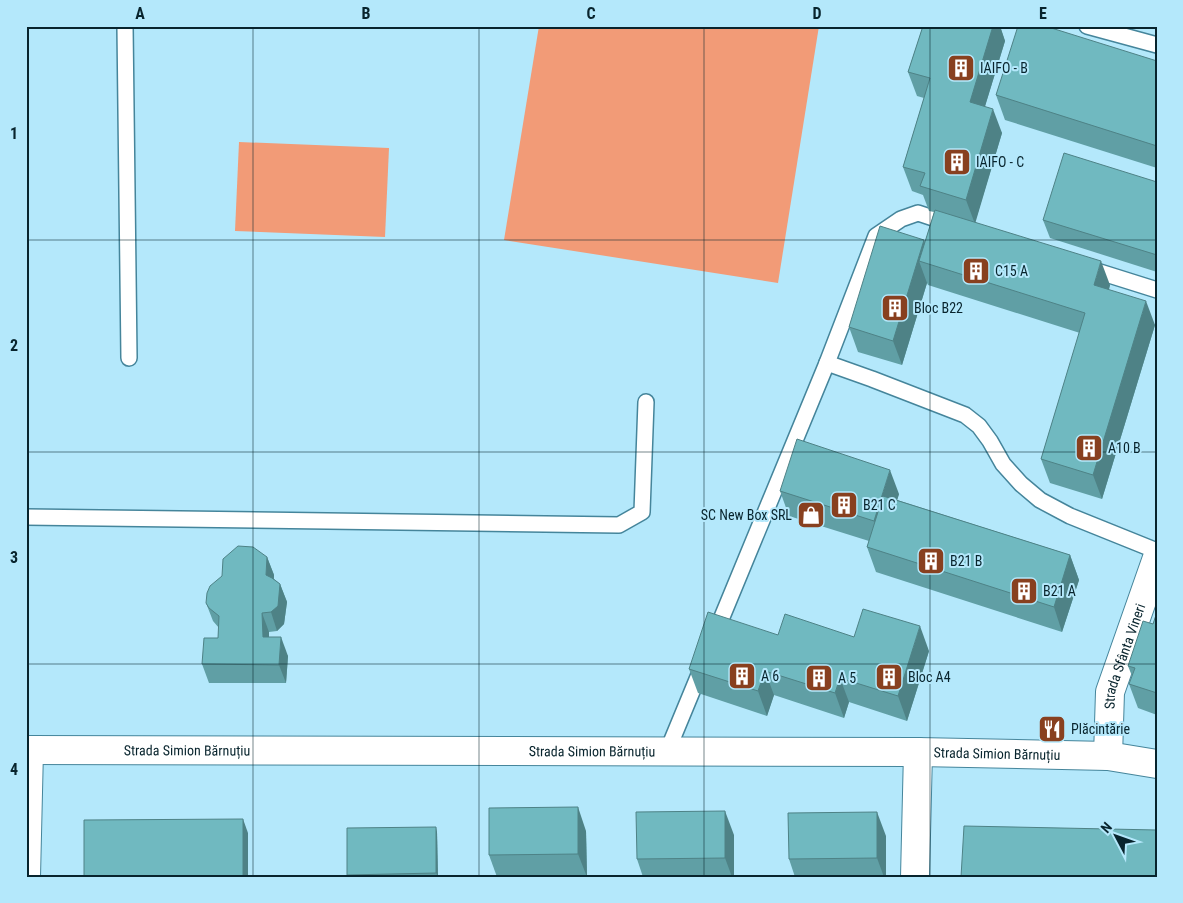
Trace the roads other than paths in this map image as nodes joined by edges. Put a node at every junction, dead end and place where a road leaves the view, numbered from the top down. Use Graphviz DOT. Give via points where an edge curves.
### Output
graph roads {
  1 [pos="125,26"];
  2 [pos="1087,26"];
  3 [pos="1157,45"];
  4 [pos="964,228"];
  5 [pos="1074,264"];
  6 [pos="1157,290"];
  7 [pos="129,358"];
  8 [pos="827,363"];
  9 [pos="646,402"];
  10 [pos="26,517"];
  11 [pos="1157,551"];
  12 [pos="1157,558"];
  13 [pos="27,750"];
  14 [pos="667,752"];
  15 [pos="918,752"];
  16 [pos="1108,756"];
  17 [pos="1157,764"];
  18 [pos="26,877"];
  19 [pos="915,877"];
  1 -- 7 [label="lane"];
  2 -- 3 [label="lane"];
  4 -- 8 [label="lane" via="918,213 901,219 876,236"];
  5 -- 6 [label="lane"];
  8 -- 11 [label="lane" via="965,415 979,426 1003,464 1040,500 1070,516"];
  8 -- 14 [label="lane"];
  9 -- 10 [label="lane" via="642,512 618,525"];
  12 -- 16 [label="street, Strada Sfânta Vineri" via="1110,692"];
  13 -- 14 [label="street, Strada Simion Bărnuțiu"];
  13 -- 18 [label="street"];
  14 -- 15 [label="street, Strada Simion Bărnuțiu"];
  15 -- 16 [label="street, Strada Simion Bărnuțiu"];
  15 -- 19 [label="street"];
  16 -- 17 [label="street, Strada Simion Bărnuțiu"];
}
